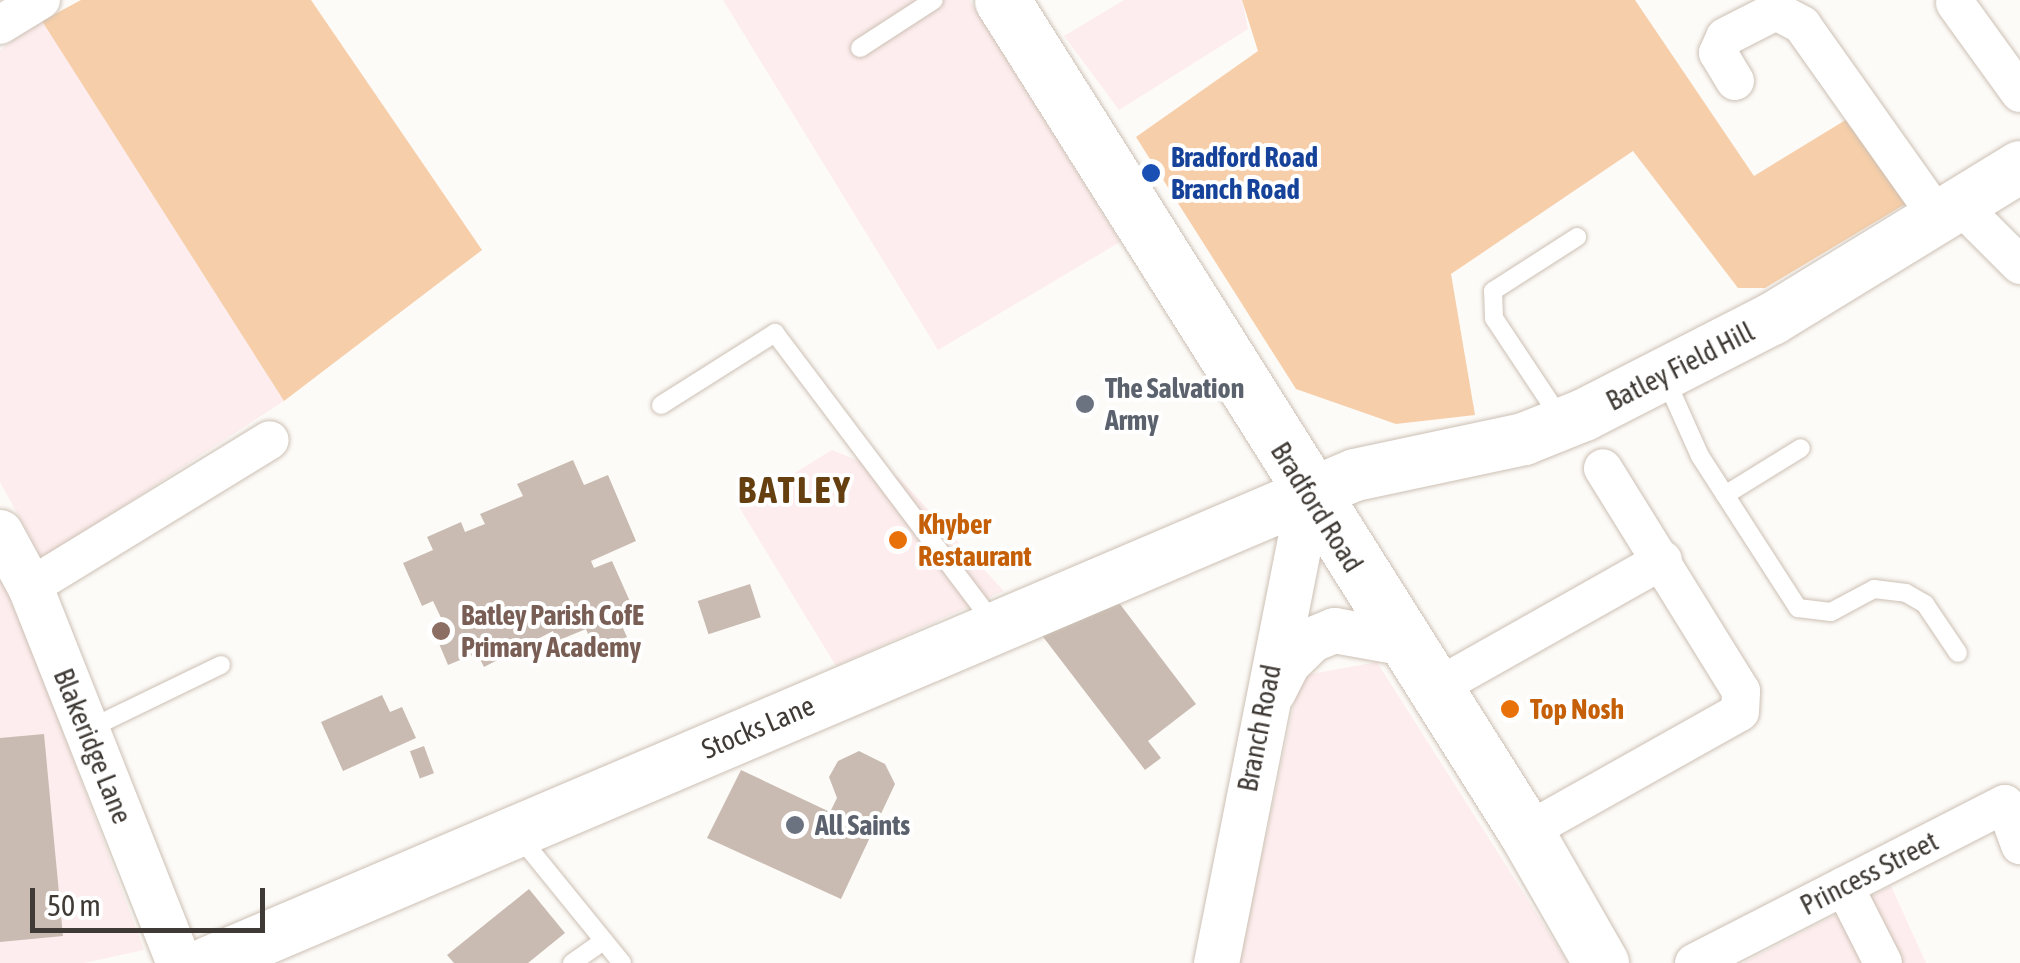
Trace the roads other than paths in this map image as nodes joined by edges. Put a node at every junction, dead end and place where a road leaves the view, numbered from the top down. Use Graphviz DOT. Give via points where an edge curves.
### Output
graph roads {
  1 [pos="41,0"];
  2 [pos="934,0"];
  3 [pos="1002,0"];
  4 [pos="1955,3"];
  5 [pos="0,25"];
  6 [pos="860,48"];
  7 [pos="1734,81"];
  8 [pos="2020,93"];
  9 [pos="2020,166"];
  10 [pos="1951,213"];
  11 [pos="1577,237"];
  12 [pos="2020,264"];
  13 [pos="1664,375"];
  14 [pos="661,405"];
  15 [pos="1564,424"];
  16 [pos="270,440"];
  17 [pos="1801,448"];
  18 [pos="1604,468"];
  19 [pos="1310,494"];
  20 [pos="1725,495"];
  21 [pos="0,532"];
  22 [pos="1664,560"];
  23 [pos="30,587"];
  24 [pos="997,626"];
  25 [pos="1401,642"];
  26 [pos="1958,653"];
  27 [pos="220,665"];
  28 [pos="1432,690"];
  29 [pos="1262,714"];
  30 [pos="86,730"];
  31 [pos="515,830"];
  32 [pos="1526,832"];
  33 [pos="2020,845"];
  34 [pos="1844,886"];
  35 [pos="604,941"];
  36 [pos="179,963"];
  37 [pos="208,963"];
  38 [pos="572,963"];
  39 [pos="622,963"];
  40 [pos="1216,963"];
  41 [pos="1601,963"];
  42 [pos="1694,963"];
  43 [pos="1883,963"];
  1 -- 5 [label="street"];
  2 -- 6 [label="lane"];
  3 -- 19 [label="main road, Bradford Road"];
  4 -- 8 [label="street"];
  7 -- 10 [label="street" via="1718,54 1725,37 1776,11 1802,25"];
  9 -- 10 [label="main road, Batley Field Hill"];
  10 -- 12 [label="street"];
  10 -- 13 [label="main road, Batley Field Hill"];
  11 -- 15 [label="lane" via="1494,291 1492,306"];
  13 -- 15 [label="main road, Batley Field Hill"];
  13 -- 20 [label="lane"];
  14 -- 24 [label="lane" via="775,333"];
  15 -- 19 [label="main road, Batley Field Hill" via="1524,440 1355,475"];
  16 -- 23 [label="street"];
  17 -- 20 [label="lane"];
  18 -- 22 [label="street"];
  19 -- 24 [label="main road, Stocks Lane"];
  19 -- 25 [label="main road, Bradford Road"];
  19 -- 29 [label="street, Branch Road"];
  20 -- 26 [label="lane" via="1798,608 1831,612 1874,589 1906,592 1924,604"];
  21 -- 23 [label="street, Blakeridge Lane"];
  22 -- 28 [label="street"];
  22 -- 32 [label="street" via="1740,691 1740,712"];
  23 -- 30 [label="street, Blakeridge Lane"];
  24 -- 31 [label="main road, Stocks Lane"];
  25 -- 28 [label="main road, Bradford Road"];
  25 -- 29 [label="street" via="1334,630 1312,639 1287,663"];
  27 -- 30 [label="lane"];
  28 -- 32 [label="main road, Bradford Road"];
  29 -- 40 [label="street, Branch Road"];
  30 -- 36 [label="street, Blakeridge Lane"];
  31 -- 35 [label="lane"];
  31 -- 37 [label="main road, Stocks Lane"];
  32 -- 41 [label="main road, Bradford Road"];
  33 -- 34 [label="street, Princess Street" via="2005,804"];
  34 -- 42 [label="street, Princess Street"];
  34 -- 43 [label="street"];
  35 -- 38 [label="lane"];
  35 -- 39 [label="lane"];
}
